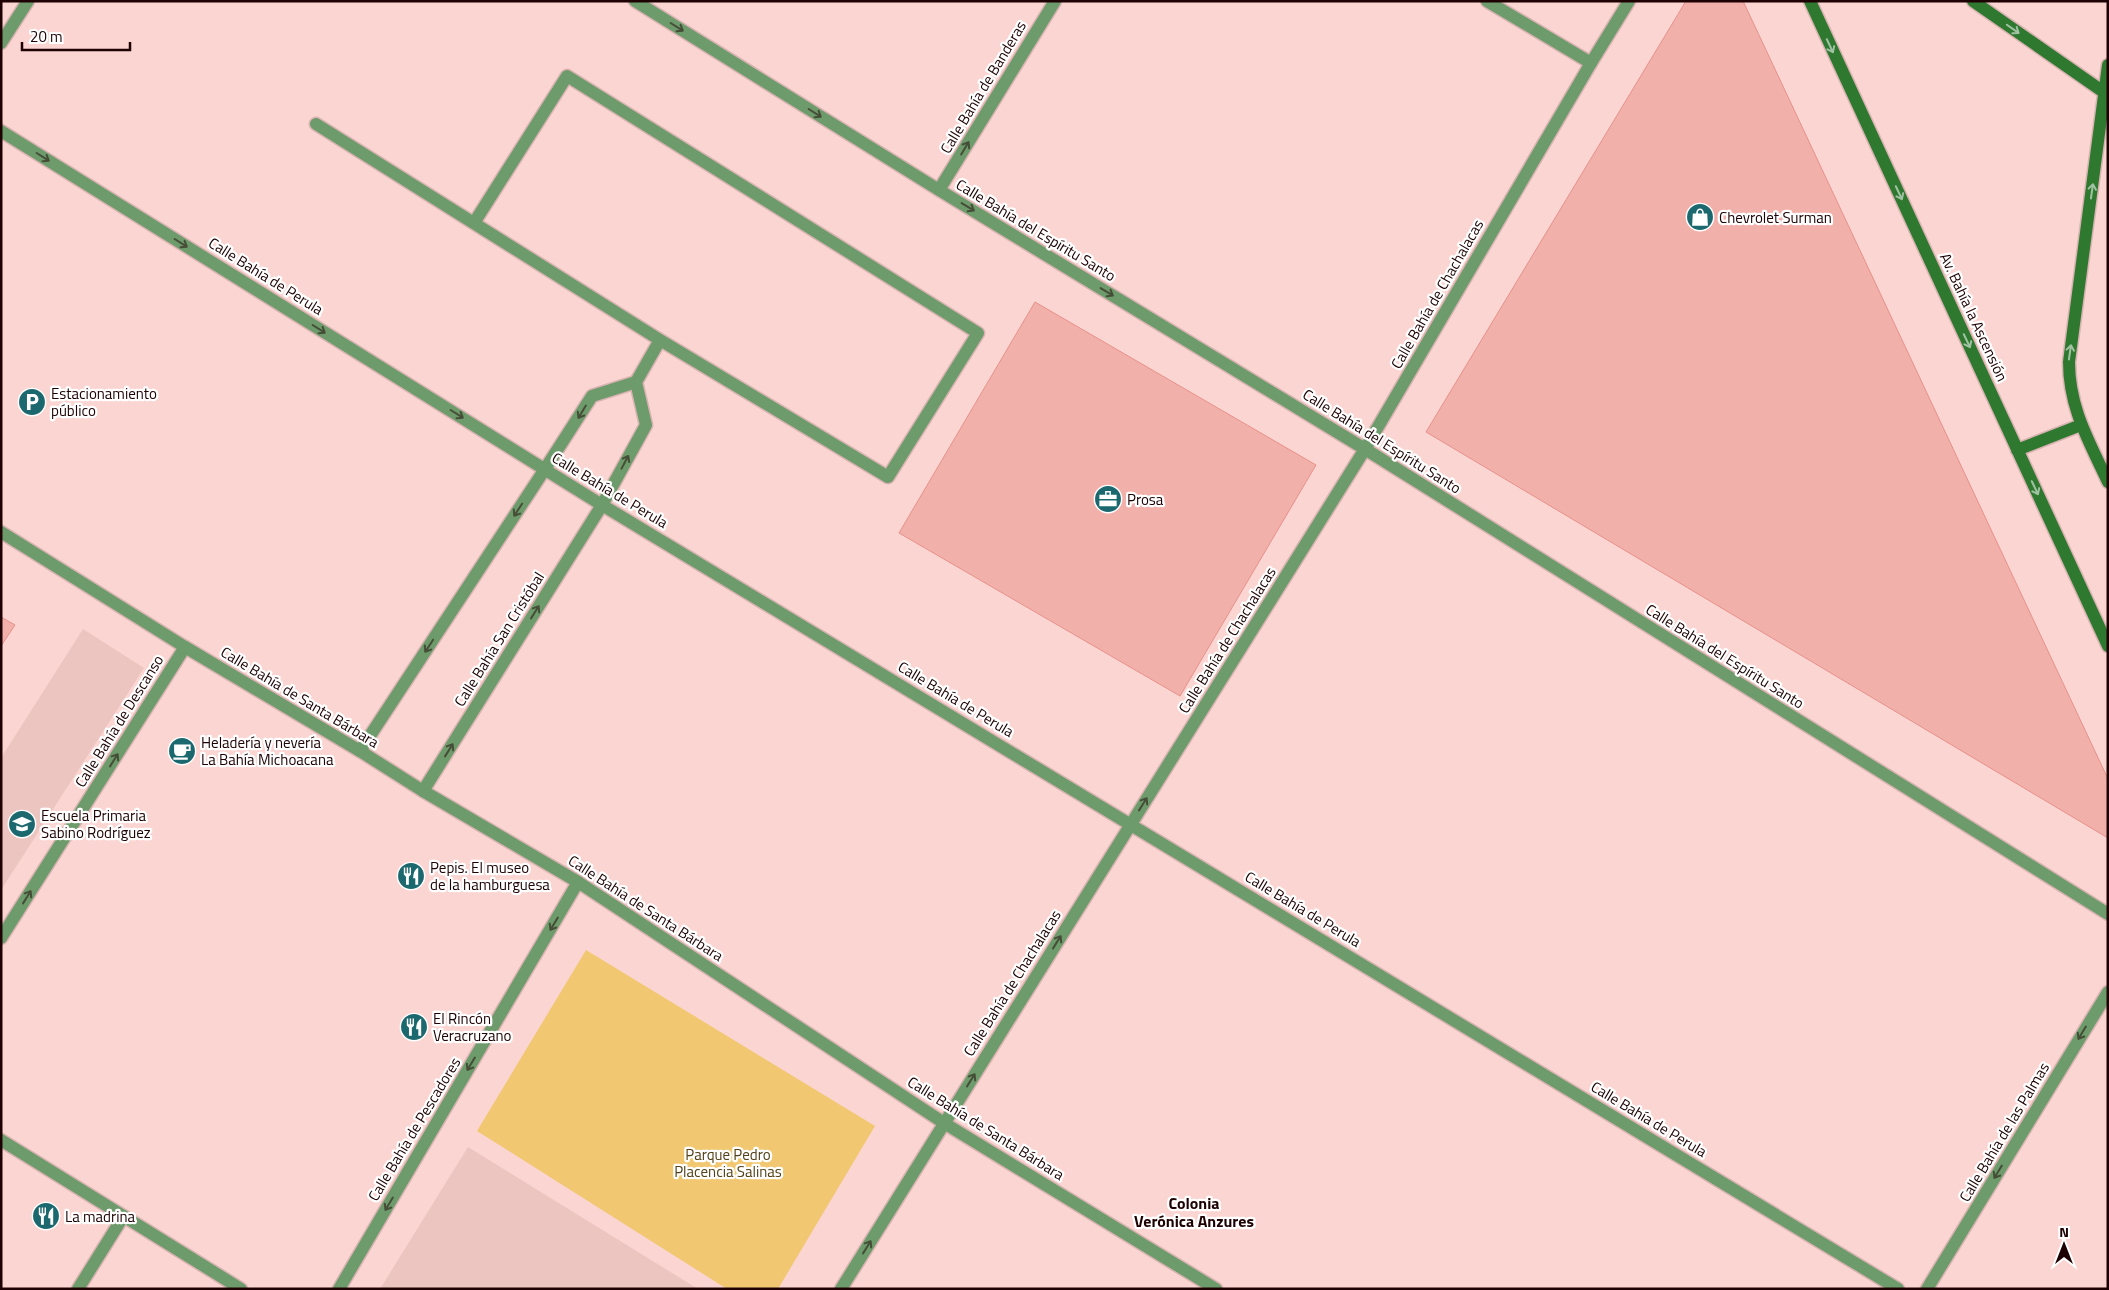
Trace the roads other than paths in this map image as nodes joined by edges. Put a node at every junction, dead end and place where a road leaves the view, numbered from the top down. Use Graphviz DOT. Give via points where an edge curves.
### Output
graph roads {
  1 [pos="28,1"];
  2 [pos="635,1"];
  3 [pos="1054,1"];
  4 [pos="1487,1"];
  5 [pos="1629,1"];
  6 [pos="1810,1"];
  7 [pos="1973,1"];
  8 [pos="1,43"];
  9 [pos="1591,63"];
  10 [pos="2108,65"];
  11 [pos="2106,94"];
  12 [pos="316,124"];
  13 [pos="1,131"];
  14 [pos="940,190"];
  15 [pos="474,223"];
  16 [pos="660,340"];
  17 [pos="636,382"];
  18 [pos="2081,425"];
  19 [pos="1365,449"];
  20 [pos="2017,450"];
  21 [pos="545,470"];
  22 [pos="2108,482"];
  23 [pos="602,505"];
  24 [pos="1,532"];
  25 [pos="2108,646"];
  26 [pos="185,647"];
  27 [pos="360,751"];
  28 [pos="423,792"];
  29 [pos="1130,824"];
  30 [pos="578,882"];
  31 [pos="2108,914"];
  32 [pos="1,938"];
  33 [pos="2108,992"];
  34 [pos="944,1123"];
  35 [pos="1,1140"];
  36 [pos="123,1217"];
  37 [pos="78,1289"];
  38 [pos="241,1289"];
  39 [pos="339,1289"];
  40 [pos="841,1289"];
  41 [pos="1216,1289"];
  42 [pos="1898,1289"];
  43 [pos="1927,1289"];
  1 -- 8 [label="street"];
  2 -- 14 [label="street, Calle Bahía del Espíritu Santo, one-way"];
  14 -- 3 [label="street, Calle Bahía de Banderas, one-way"];
  4 -- 9 [label="street"];
  5 -- 9 [label="street, Calle Bahía de Chachalacas"];
  6 -- 20 [label="main road, Av. Bahía la Ascensión, one-way"];
  7 -- 11 [label="main road, one-way"];
  9 -- 19 [label="street, Calle Bahía de Chachalacas"];
  10 -- 11 [label="main road"];
  18 -- 11 [label="main road, one-way" via="2072,401 2069,362"];
  12 -- 15 [label="street"];
  13 -- 21 [label="street, Calle Bahía de Perula, one-way"];
  14 -- 19 [label="street, Calle Bahía del Espíritu Santo, one-way"];
  15 -- 16 [label="street"];
  15 -- 16 [label="street" via="567,76 978,333 888,477"];
  16 -- 17 [label="street"];
  17 -- 21 [label="street, one-way" via="592,396"];
  23 -- 17 [label="street, Calle Bahía San Cristóbal, one-way" via="646,425"];
  18 -- 20 [label="main road"];
  18 -- 22 [label="main road"];
  29 -- 19 [label="street, Calle Bahía de Chachalacas, one-way"];
  19 -- 31 [label="street, Calle Bahía del Espíritu Santo"];
  20 -- 25 [label="main road, Av. Bahía la Ascensión, one-way"];
  21 -- 23 [label="street, Calle Bahía de Perula"];
  21 -- 27 [label="street, one-way"];
  28 -- 23 [label="street, Calle Bahía San Cristóbal, one-way"];
  23 -- 29 [label="street, Calle Bahía de Perula"];
  24 -- 26 [label="street, Calle Bahía de Santa Bárbara"];
  26 -- 27 [label="street, Calle Bahía de Santa Bárbara"];
  32 -- 26 [label="street, Calle Bahía de Descanso, one-way"];
  27 -- 28 [label="street, Calle Bahía de Santa Bárbara"];
  28 -- 30 [label="street, Calle Bahía de Santa Bárbara"];
  34 -- 29 [label="street, Calle Bahía de Chachalacas, one-way"];
  29 -- 42 [label="street, Calle Bahía de Perula"];
  30 -- 34 [label="street, Calle Bahía de Santa Bárbara"];
  30 -- 39 [label="street, Calle Bahía de Pescadores, one-way"];
  33 -- 43 [label="street, Calle Bahía de las Palmas, one-way"];
  40 -- 34 [label="street, Calle Bahía de Chachalacas, one-way"];
  34 -- 41 [label="street, Calle Bahía de Santa Bárbara"];
  35 -- 36 [label="street"];
  36 -- 37 [label="street"];
  36 -- 38 [label="street"];
}
